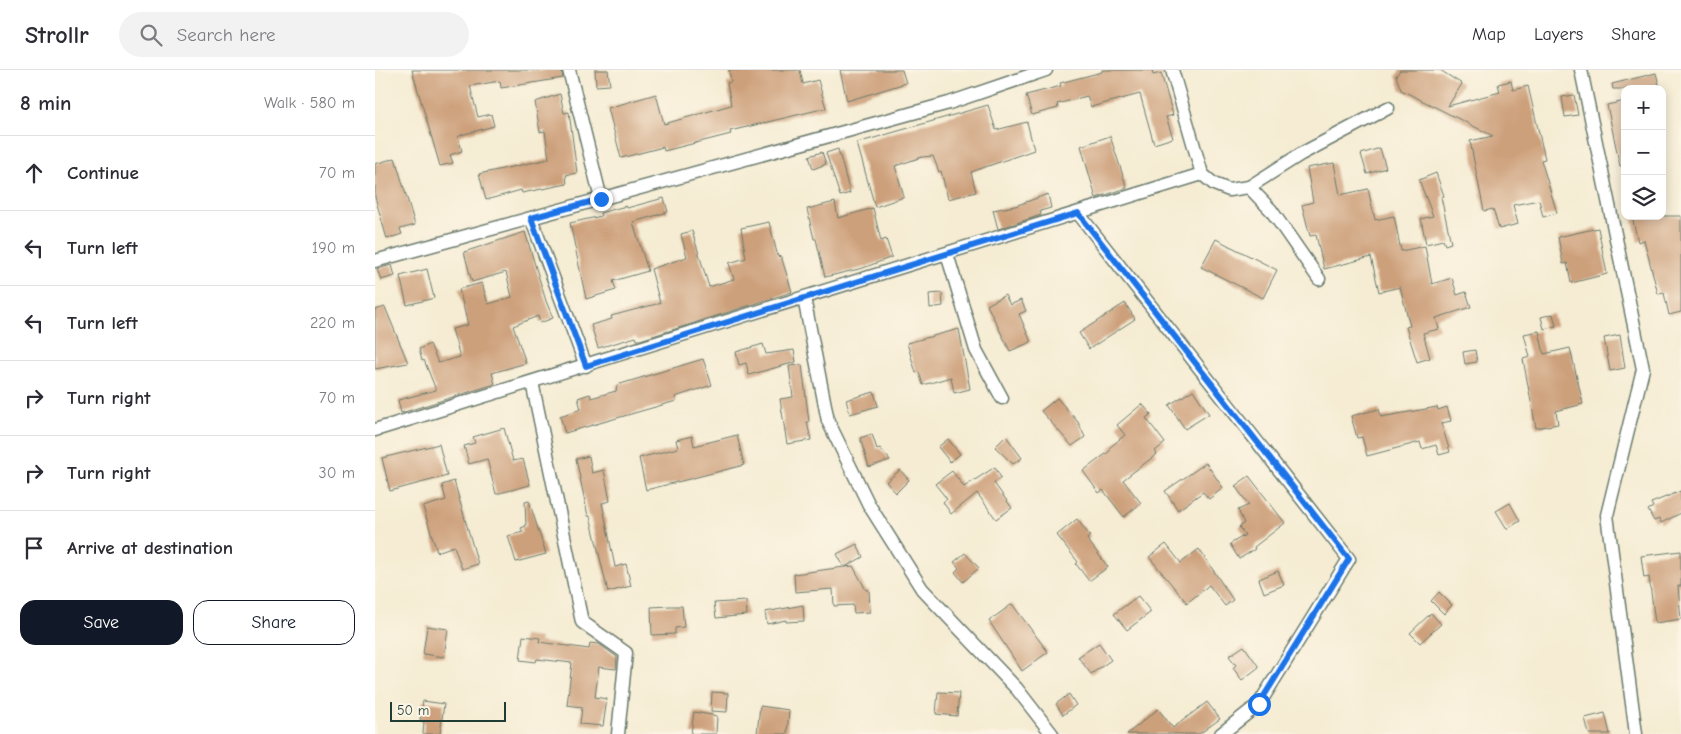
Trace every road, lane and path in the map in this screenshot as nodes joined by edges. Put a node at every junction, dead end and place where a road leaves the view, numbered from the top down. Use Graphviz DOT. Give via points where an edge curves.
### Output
graph roads {
  1 [pos="569,70"];
  2 [pos="1046,70"];
  3 [pos="1172,70"];
  4 [pos="1581,70"];
  5 [pos="1388,108"];
  6 [pos="1202,174"];
  7 [pos="1249,187"];
  8 [pos="601,199"];
  9 [pos="1078,213"];
  10 [pos="531,218"];
  11 [pos="947,254"];
  12 [pos="375,260"];
  13 [pos="1319,279"];
  14 [pos="804,298"];
  15 [pos="586,366"];
  16 [pos="532,382"];
  17 [pos="1003,398"];
  18 [pos="375,430"];
  19 [pos="618,734"];
  20 [pos="1052,734"];
  21 [pos="1221,734"];
  22 [pos="1636,734"];
  1 -- 8 [label="street"];
  2 -- 8 [label="street" via="949,103"];
  3 -- 6 [label="street"];
  4 -- 22 [label="street" via="1643,369 1607,515"];
  5 -- 7 [label="street" via="1301,154"];
  6 -- 7 [label="street" via="1229,190"];
  6 -- 9 [label="street"];
  7 -- 13 [label="street" via="1271,210"];
  8 -- 10 [label="street"];
  9 -- 11 [label="street"];
  9 -- 21 [label="street" via="1349,559 1259,704"];
  10 -- 12 [label="street"];
  10 -- 15 [label="street"];
  11 -- 14 [label="street"];
  11 -- 17 [label="street" via="976,350"];
  14 -- 15 [label="street"];
  14 -- 20 [label="street" via="827,421 869,505 922,590 1017,689"];
  15 -- 16 [label="street"];
  16 -- 18 [label="street"];
  16 -- 19 [label="street" via="582,622 626,653"];
}
